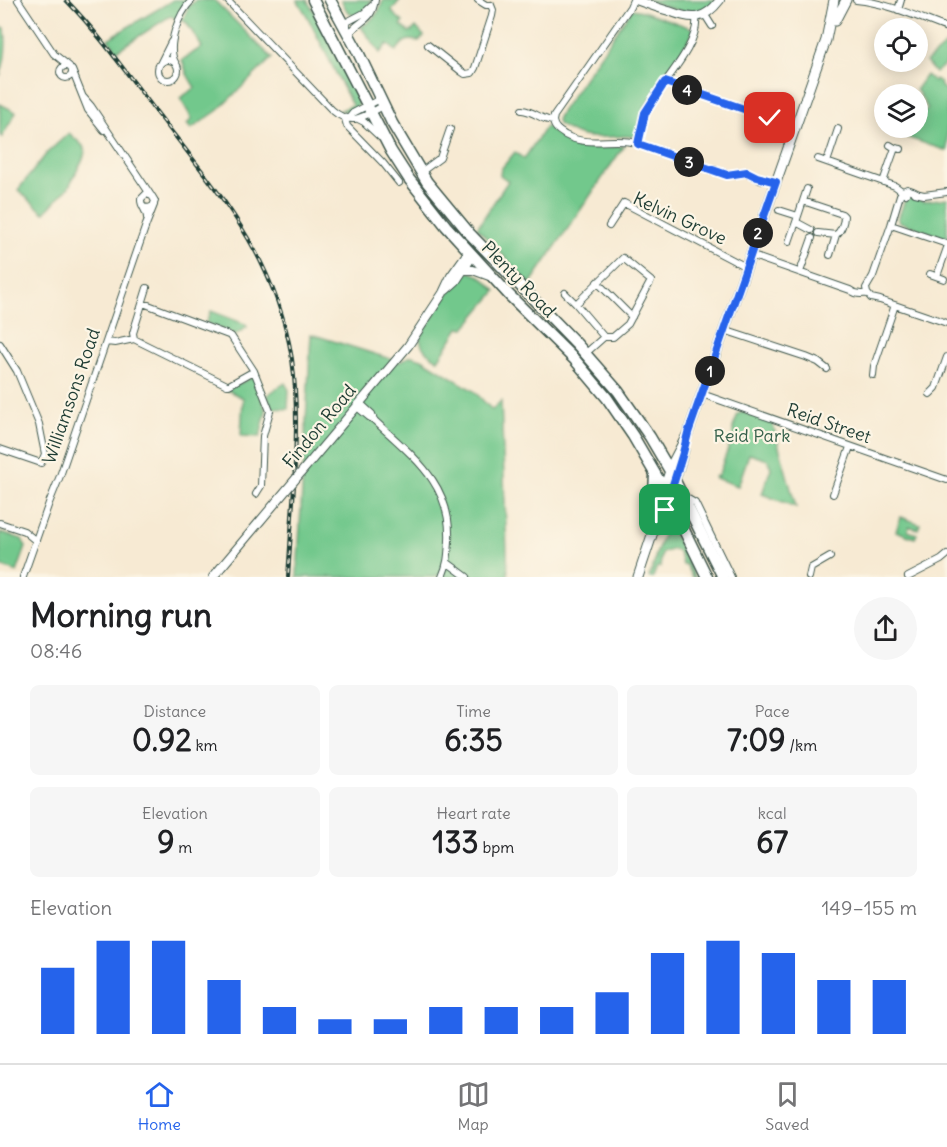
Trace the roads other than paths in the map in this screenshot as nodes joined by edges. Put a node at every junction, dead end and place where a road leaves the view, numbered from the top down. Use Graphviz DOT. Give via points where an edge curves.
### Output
graph roads {
  1 [pos="18,0"];
  2 [pos="192,0"];
  3 [pos="227,0"];
  4 [pos="313,0"];
  5 [pos="330,0"];
  6 [pos="478,0"];
  7 [pos="635,0"];
  8 [pos="720,0"];
  9 [pos="834,0"];
  10 [pos="844,0"];
  11 [pos="856,0"];
  12 [pos="901,0"];
  13 [pos="872,1"];
  14 [pos="375,2"];
  15 [pos="494,2"];
  16 [pos="898,10"];
  17 [pos="705,15"];
  18 [pos="694,18"];
  19 [pos="712,26"];
  20 [pos="947,28"];
  21 [pos="346,29"];
  22 [pos="173,39"];
  23 [pos="826,40"];
  24 [pos="428,45"];
  25 [pos="339,47"];
  26 [pos="54,54"];
  27 [pos="176,64"];
  28 [pos="159,66"];
  29 [pos="71,68"];
  30 [pos="60,72"];
  31 [pos="65,78"];
  32 [pos="665,82"];
  33 [pos="80,90"];
  34 [pos="84,98"];
  35 [pos="382,103"];
  36 [pos="370,109"];
  37 [pos="522,110"];
  38 [pos="358,118"];
  39 [pos="770,118"];
  40 [pos="346,119"];
  41 [pos="553,121"];
  42 [pos="450,129"];
  43 [pos="838,129"];
  44 [pos="112,139"];
  45 [pos="638,144"];
  46 [pos="389,146"];
  47 [pos="895,147"];
  48 [pos="818,159"];
  49 [pos="827,162"];
  50 [pos="421,172"];
  51 [pos="139,178"];
  52 [pos="776,182"];
  53 [pos="884,182"];
  54 [pos="399,183"];
  55 [pos="807,189"];
  56 [pos="947,192"];
  57 [pos="904,193"];
  58 [pos="150,194"];
  59 [pos="141,198"];
  60 [pos="803,201"];
  61 [pos="154,205"];
  62 [pos="143,207"];
  63 [pos="779,210"];
  64 [pos="797,219"];
  65 [pos="146,225"];
  66 [pos="891,225"];
  67 [pos="609,226"];
  68 [pos="813,234"];
  69 [pos="836,235"];
  70 [pos="789,242"];
  71 [pos="479,243"];
  72 [pos="947,246"];
  73 [pos="471,253"];
  74 [pos="750,255"];
  75 [pos="830,255"];
  76 [pos="746,267"];
  77 [pos="464,270"];
  78 [pos="800,272"];
  79 [pos="937,276"];
  80 [pos="495,279"];
  81 [pos="597,282"];
  82 [pos="147,288"];
  83 [pos="867,290"];
  84 [pos="443,292"];
  85 [pos="565,293"];
  86 [pos="143,303"];
  87 [pos="576,304"];
  88 [pos="895,305"];
  89 [pos="632,317"];
  90 [pos="947,323"];
  91 [pos="724,330"];
  92 [pos="604,337"];
  93 [pos="134,339"];
  94 [pos="106,342"];
  95 [pos="0,344"];
  96 [pos="586,353"];
  97 [pos="947,357"];
  98 [pos="827,369"];
  99 [pos="254,372"];
  100 [pos="873,375"];
  101 [pos="702,394"];
  102 [pos="930,394"];
  103 [pos="358,405"];
  104 [pos="850,447"];
  105 [pos="0,449"];
  106 [pos="655,473"];
  107 [pos="672,475"];
  108 [pos="947,480"];
  109 [pos="256,494"];
  110 [pos="666,494"];
  111 [pos="833,494"];
  112 [pos="0,523"];
  113 [pos="681,524"];
  114 [pos="656,526"];
  115 [pos="40,529"];
  116 [pos="24,531"];
  117 [pos="36,541"];
  118 [pos="947,555"];
  119 [pos="830,557"];
  120 [pos="448,563"];
  121 [pos="921,570"];
  122 [pos="725,573"];
  123 [pos="23,577"];
  124 [pos="213,577"];
  125 [pos="442,577"];
  126 [pos="468,577"];
  127 [pos="638,577"];
  128 [pos="706,577"];
  129 [pos="731,577"];
  130 [pos="809,577"];
  131 [pos="908,577"];
  132 [pos="925,577"];
  1 -- 26 [label="street"];
  2 -- 22 [label="street" via="181,15"];
  3 -- 40 [label="street" via="332,110"];
  4 -- 25 [label="highway, Plenty Road"];
  5 -- 21 [label="highway, Plenty Road"];
  6 -- 15 [label="street" via="486,5"];
  7 -- 18 [label="street"];
  7 -- 41 [label="street"];
  8 -- 17 [label="street"];
  9 -- 23 [label="main road"];
  10 -- 23 [label="main road"];
  11 -- 13 [label="street"];
  12 -- 16 [label="street"];
  13 -- 16 [label="street"];
  14 -- 21 [label="street"];
  14 -- 21 [label="street" via="371,15"];
  15 -- 24 [label="street" via="472,73 465,74"];
  16 -- 20 [label="street"];
  17 -- 18 [label="street"];
  17 -- 19 [label="street"];
  18 -- 32 [label="street" via="691,43"];
  21 -- 25 [label="highway" via="338,33"];
  21 -- 35 [label="highway, Plenty Road"];
  22 -- 27 [label="street"];
  22 -- 28 [label="street"];
  23 -- 52 [label="main road"];
  25 -- 36 [label="highway, Plenty Road"];
  26 -- 29 [label="street"];
  26 -- 30 [label="street"];
  27 -- 28 [label="street" via="167,60"];
  27 -- 28 [label="street" via="177,74 168,80 160,75"];
  29 -- 30 [label="street" via="63,66"];
  29 -- 31 [label="street" via="71,76"];
  29 -- 33 [label="street"];
  30 -- 31 [label="street"];
  31 -- 33 [label="street"];
  32 -- 39 [label="street"];
  32 -- 45 [label="street" via="645,113"];
  33 -- 34 [label="street"];
  34 -- 44 [label="street"];
  34 -- 44 [label="street" via="94,119"];
  35 -- 36 [label="street"];
  35 -- 50 [label="highway, Plenty Road"];
  36 -- 38 [label="street"];
  36 -- 40 [label="street"];
  36 -- 46 [label="highway, Plenty Road"];
  37 -- 41 [label="street"];
  38 -- 40 [label="street"];
  38 -- 46 [label="street"];
  40 -- 54 [label="street" via="349,129"];
  41 -- 45 [label="street" via="558,130 578,140"];
  42 -- 50 [label="street" via="440,158"];
  43 -- 49 [label="street"];
  44 -- 51 [label="street"];
  45 -- 52 [label="street" via="727,175 747,172"];
  46 -- 73 [label="highway, Plenty Road" via="421,196"];
  47 -- 53 [label="street"];
  48 -- 49 [label="street"];
  49 -- 53 [label="street"];
  50 -- 71 [label="highway, Plenty Road"];
  51 -- 58 [label="street"];
  51 -- 59 [label="street"];
  52 -- 74 [label="main road"];
  53 -- 57 [label="street"];
  55 -- 60 [label="street"];
  56 -- 57 [label="street" via="925,195 906,189"];
  57 -- 66 [label="street"];
  58 -- 59 [label="street"];
  58 -- 61 [label="street"];
  59 -- 62 [label="street"];
  60 -- 64 [label="street"];
  60 -- 69 [label="street" via="842,214 844,219"];
  61 -- 62 [label="street"];
  61 -- 65 [label="street, Williamsons Road"];
  62 -- 65 [label="street, Williamsons Road"];
  63 -- 64 [label="street"];
  64 -- 68 [label="street"];
  64 -- 70 [label="street"];
  65 -- 94 [label="street, Williamsons Road"];
  66 -- 72 [label="street"];
  66 -- 83 [label="street"];
  67 -- 76 [label="street, Kelvin Grove" via="624,203"];
  68 -- 69 [label="street"];
  68 -- 78 [label="street"];
  69 -- 75 [label="street"];
  71 -- 73 [label="highway, Findon Road"];
  71 -- 96 [label="highway, Plenty Road"];
  72 -- 79 [label="street"];
  73 -- 77 [label="street, Findon Road"];
  73 -- 80 [label="highway, Plenty Road"];
  73 -- 84 [label="street, Findon Road"];
  74 -- 76 [label="main road"];
  74 -- 78 [label="street"];
  76 -- 91 [label="main road"];
  77 -- 80 [label="street"];
  77 -- 84 [label="street, Findon Road"];
  78 -- 83 [label="street" via="850,290"];
  80 -- 106 [label="highway, Plenty Road" via="597,385"];
  81 -- 87 [label="street"];
  81 -- 89 [label="street"];
  81 -- 89 [label="street" via="623,258 651,281"];
  82 -- 86 [label="street"];
  83 -- 88 [label="street" via="871,298"];
  84 -- 103 [label="street, Findon Road" via="408,346"];
  85 -- 87 [label="street"];
  86 -- 93 [label="street"];
  86 -- 99 [label="street" via="231,336"];
  87 -- 92 [label="street"];
  88 -- 90 [label="street"];
  88 -- 100 [label="street"];
  89 -- 92 [label="street" via="612,337"];
  91 -- 98 [label="street" via="806,357"];
  91 -- 101 [label="main road"];
  92 -- 96 [label="street"];
  93 -- 94 [label="street"];
  93 -- 99 [label="street" via="226,385"];
  94 -- 115 [label="street, Williamsons Road"];
  95 -- 105 [label="street" via="17,372 39,424 45,454 41,463"];
  96 -- 107 [label="highway, Plenty Road" via="618,391"];
  97 -- 102 [label="street"];
  99 -- 109 [label="street" via="270,411 263,436 261,486"];
  101 -- 104 [label="street, Reid Street"];
  101 -- 107 [label="main road"];
  103 -- 120 [label="street" via="372,414 437,486 450,524"];
  103 -- 124 [label="street, Findon Road, bridge"];
  104 -- 108 [label="street, Reid Street"];
  104 -- 111 [label="street"];
  106 -- 110 [label="highway, Plenty Road"];
  106 -- 114 [label="highway"];
  107 -- 110 [label="main road"];
  107 -- 122 [label="highway, Plenty Road"];
  110 -- 113 [label="highway, Plenty Road"];
  110 -- 114 [label="main road"];
  112 -- 116 [label="street"];
  113 -- 114 [label="highway"];
  113 -- 128 [label="highway, Plenty Road"];
  114 -- 127 [label="main road"];
  115 -- 116 [label="street"];
  115 -- 117 [label="street, Williamsons Road"];
  116 -- 117 [label="street"];
  117 -- 123 [label="street, Williamsons Road"];
  118 -- 121 [label="street"];
  119 -- 130 [label="street" via="811,568"];
  120 -- 125 [label="street"];
  120 -- 126 [label="street"];
  121 -- 131 [label="street"];
  121 -- 132 [label="street"];
  122 -- 129 [label="street, Plenty Road"];
}
